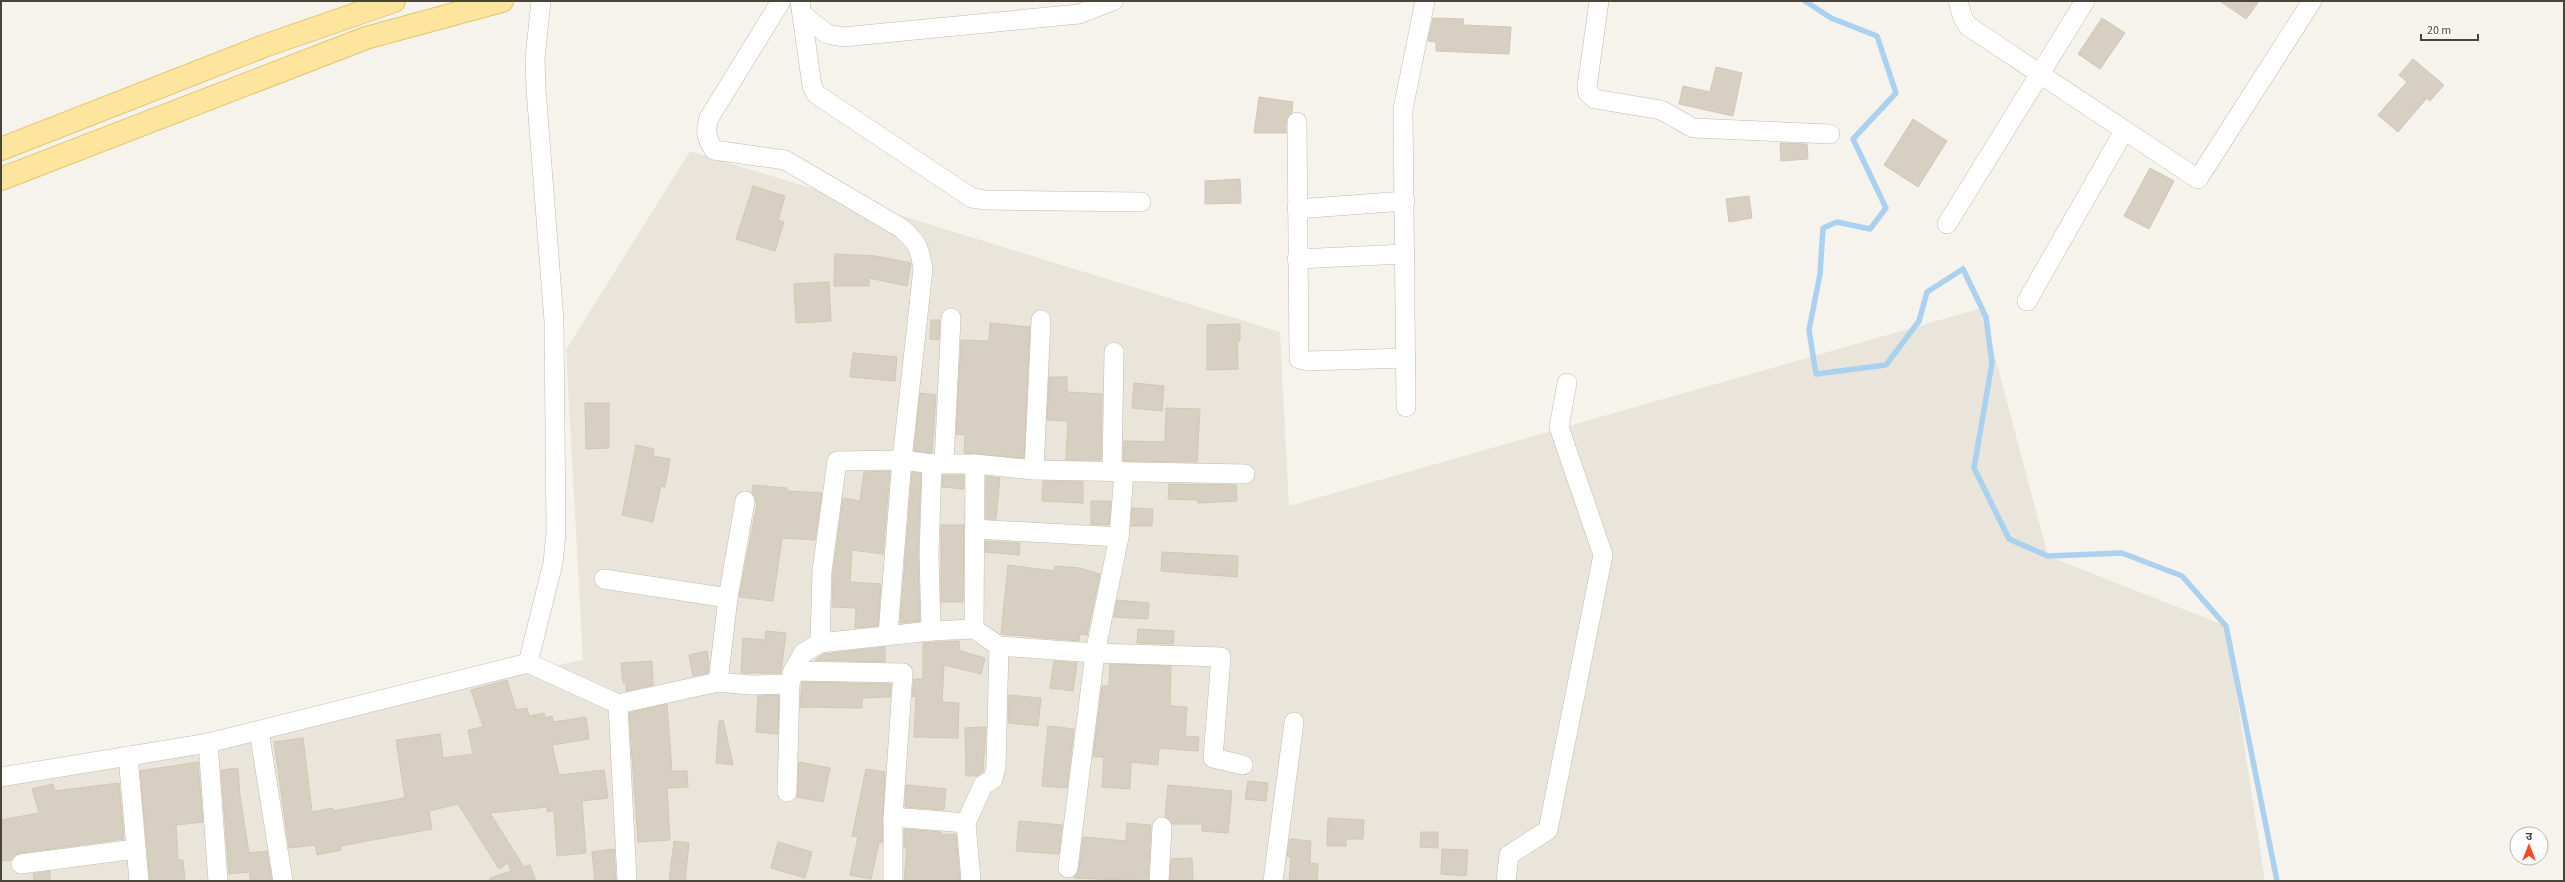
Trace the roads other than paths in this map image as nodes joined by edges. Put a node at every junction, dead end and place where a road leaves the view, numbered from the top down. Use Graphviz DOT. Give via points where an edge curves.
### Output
graph roads {
  1 [pos="394,1"];
  2 [pos="502,1"];
  3 [pos="541,1"];
  4 [pos="781,1"];
  5 [pos="1113,1"];
  6 [pos="1424,1"];
  7 [pos="1599,1"];
  8 [pos="1958,1"];
  9 [pos="2085,1"];
  10 [pos="2312,1"];
  11 [pos="801,8"];
  12 [pos="2040,76"];
  13 [pos="1297,122"];
  14 [pos="2124,131"];
  15 [pos="1830,134"];
  16 [pos="1,149"];
  17 [pos="1,179"];
  18 [pos="1405,201"];
  19 [pos="1141,202"];
  20 [pos="1297,208"];
  21 [pos="1947,224"];
  22 [pos="1405,254"];
  23 [pos="1297,259"];
  24 [pos="2027,301"];
  25 [pos="951,318"];
  26 [pos="1041,320"];
  27 [pos="1114,352"];
  28 [pos="1406,358"];
  29 [pos="1567,383"];
  30 [pos="1406,407"];
  31 [pos="902,460"];
  32 [pos="938,463"];
  33 [pos="975,464"];
  34 [pos="1034,470"];
  35 [pos="1118,472"];
  36 [pos="1245,474"];
  37 [pos="745,501"];
  38 [pos="974,529"];
  39 [pos="1119,537"];
  40 [pos="604,579"];
  41 [pos="728,598"];
  42 [pos="974,629"];
  43 [pos="931,631"];
  44 [pos="888,634"];
  45 [pos="820,643"];
  46 [pos="998,646"];
  47 [pos="1095,653"];
  48 [pos="528,663"];
  49 [pos="791,677"];
  50 [pos="718,682"];
  51 [pos="618,704"];
  52 [pos="1294,722"];
  53 [pos="259,731"];
  54 [pos="208,743"];
  55 [pos="128,756"];
  56 [pos="1243,765"];
  57 [pos="1,778"];
  58 [pos="787,792"];
  59 [pos="893,817"];
  60 [pos="966,823"];
  61 [pos="1162,827"];
  62 [pos="136,849"];
  63 [pos="21,864"];
  64 [pos="1068,868"];
  65 [pos="139,881"];
  66 [pos="218,881"];
  67 [pos="283,881"];
  68 [pos="627,881"];
  69 [pos="893,881"];
  70 [pos="971,881"];
  71 [pos="1159,881"];
  72 [pos="1273,881"];
  73 [pos="1506,881"];
  1 -- 16 [label="main road" via="264,46"];
  2 -- 17 [label="main road" via="359,41"];
  3 -- 48 [label="street" via="535,58 554,321 556,533 553,563"];
  4 -- 31 [label="street" via="709,118 705,130 714,150 774,157 797,165 901,228 914,239 920,251 923,269"];
  5 -- 11 [label="street" via="1079,14 843,37 827,34"];
  6 -- 18 [label="street" via="1403,110"];
  7 -- 15 [label="street" via="1587,87 1590,96 1662,110 1693,128"];
  8 -- 12 [label="street" via="1968,26"];
  9 -- 12 [label="street"];
  10 -- 14 [label="street" via="2198,179"];
  11 -- 19 [label="street" via="812,86 816,94 972,198"];
  12 -- 14 [label="street"];
  12 -- 21 [label="street"];
  13 -- 20 [label="street"];
  14 -- 24 [label="street"];
  18 -- 20 [label="street"];
  18 -- 22 [label="street"];
  20 -- 23 [label="street"];
  22 -- 23 [label="street"];
  22 -- 28 [label="street"];
  23 -- 28 [label="street" via="1299,359 1308,361"];
  25 -- 32 [label="street"];
  26 -- 34 [label="street"];
  27 -- 35 [label="street"];
  28 -- 30 [label="street"];
  29 -- 73 [label="street" via="1559,427 1602,555 1548,830 1509,855"];
  31 -- 32 [label="street"];
  31 -- 44 [label="street"];
  31 -- 45 [label="street" via="837,461 822,571"];
  32 -- 33 [label="street"];
  32 -- 43 [label="street" via="929,554"];
  33 -- 34 [label="street"];
  33 -- 38 [label="street"];
  34 -- 35 [label="street"];
  35 -- 36 [label="street"];
  35 -- 39 [label="street"];
  37 -- 41 [label="street"];
  38 -- 39 [label="street"];
  38 -- 42 [label="street"];
  39 -- 47 [label="street"];
  40 -- 41 [label="street"];
  41 -- 50 [label="street"];
  42 -- 43 [label="street"];
  42 -- 46 [label="street"];
  43 -- 44 [label="street"];
  44 -- 45 [label="street"];
  45 -- 49 [label="street" via="803,653"];
  46 -- 47 [label="street"];
  46 -- 60 [label="street" via="996,767 993,779 983,785"];
  47 -- 56 [label="street" via="1221,657 1213,758"];
  47 -- 64 [label="street"];
  48 -- 51 [label="street"];
  48 -- 53 [label="street"];
  49 -- 50 [label="street" via="750,686"];
  49 -- 58 [label="street"];
  49 -- 59 [label="street" via="903,673"];
  50 -- 51 [label="street"];
  51 -- 68 [label="street"];
  52 -- 72 [label="street"];
  53 -- 54 [label="street"];
  53 -- 67 [label="street"];
  54 -- 55 [label="street"];
  54 -- 66 [label="street"];
  55 -- 57 [label="street"];
  55 -- 62 [label="street"];
  59 -- 60 [label="street"];
  59 -- 69 [label="street"];
  60 -- 70 [label="street"];
  61 -- 71 [label="street"];
  62 -- 63 [label="street"];
  62 -- 65 [label="street"];
}
